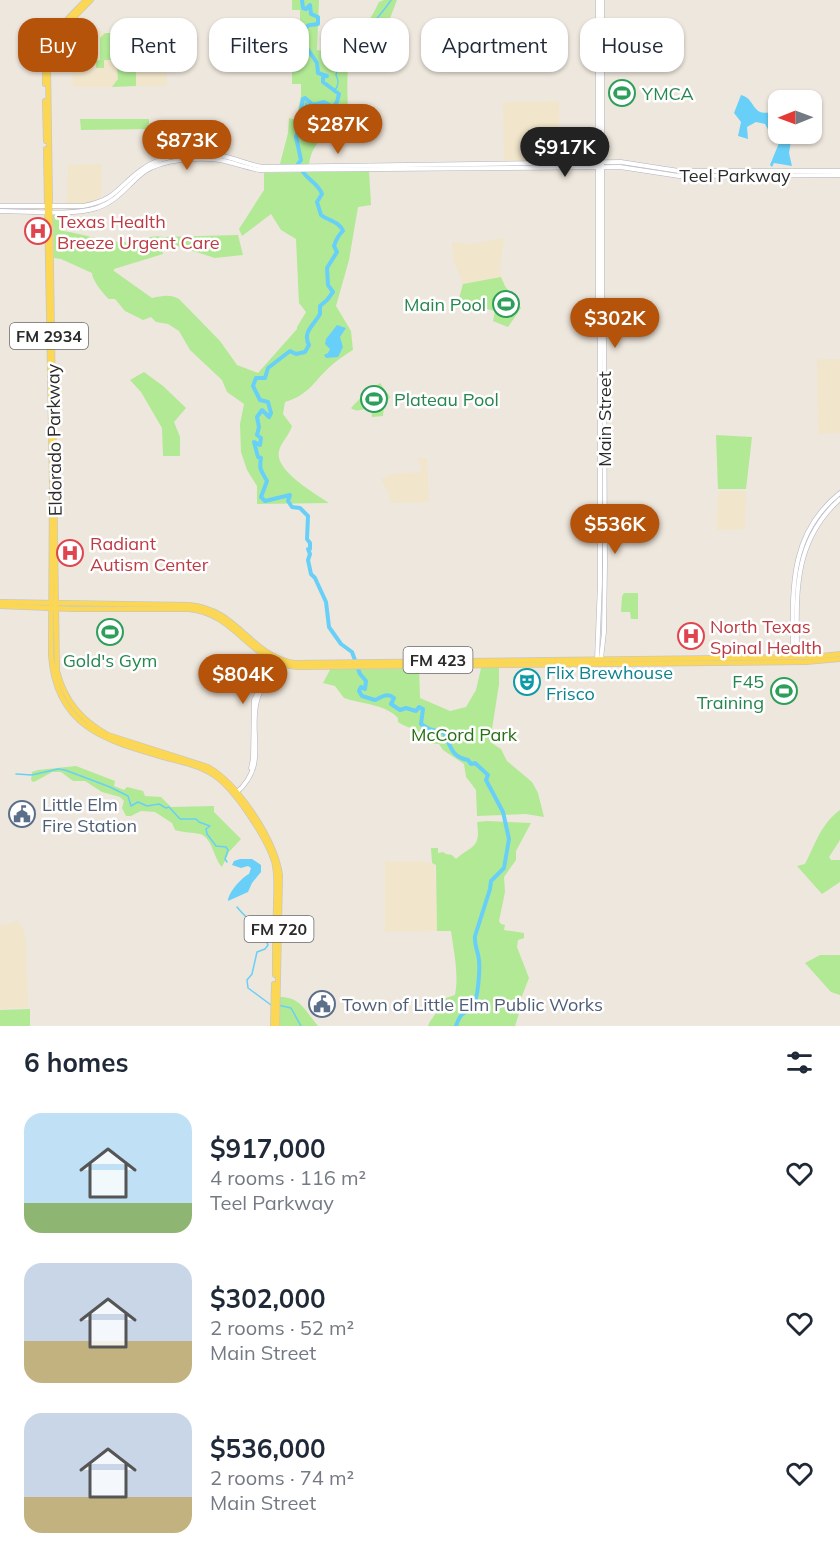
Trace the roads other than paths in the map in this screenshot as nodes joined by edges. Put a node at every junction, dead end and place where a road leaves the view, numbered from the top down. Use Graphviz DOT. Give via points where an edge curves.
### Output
graph roads {
  1 [pos="89,0"];
  2 [pos="600,0"];
  3 [pos="600,165"];
  4 [pos="840,173"];
  5 [pos="0,206"];
  6 [pos="15,209"];
  7 [pos="49,209"];
  8 [pos="0,211"];
  9 [pos="840,493"];
  10 [pos="840,499"];
  11 [pos="0,604"];
  12 [pos="54,605"];
  13 [pos="795,617"];
  14 [pos="795,657"];
  15 [pos="840,657"];
  16 [pos="276,659"];
  17 [pos="599,659"];
  18 [pos="740,660"];
  19 [pos="365,663"];
  20 [pos="236,792"];
  21 [pos="275,1026"];
  1 -- 7 [label="main road, Eldorado Parkway / FM 2934" via="64,27 49,57"];
  2 -- 3 [label="main road, Main Street"];
  3 -- 4 [label="main road, Teel Parkway" via="716,173"];
  3 -- 7 [label="main road, Teel Parkway" via="252,169 219,160 175,161 150,168 119,197 102,204"];
  3 -- 17 [label="main road, Main Street"];
  5 -- 6 [label="main road, Teel Parkway"];
  6 -- 7 [label="main road, Teel Parkway"];
  6 -- 8 [label="main road, Teel Parkway"];
  7 -- 12 [label="main road, Eldorado Parkway / FM 2934"];
  9 -- 13 [label="main road" via="816,519 799,551 794,579"];
  10 -- 13 [label="main road" via="819,522 803,553"];
  11 -- 12 [label="main road, FM 423"];
  12 -- 16 [label="main road, FM 423" via="145,606 206,612 235,627 256,651"];
  12 -- 20 [label="main road, Eldorado Parkway" via="52,664 57,687 74,715 91,730 116,742 200,768"];
  13 -- 14 [label="main road"];
  14 -- 15 [label="main road, FM 423"];
  14 -- 18 [label="main road, FM 423"];
  15 -- 18 [label="main road, FM 423" via="813,662"];
  16 -- 19 [label="main road, FM 423" via="294,663"];
  16 -- 20 [label="main road" via="256,694 255,764"];
  17 -- 18 [label="main road, FM 423"];
  17 -- 19 [label="main road, FM 423"];
  18 -- 19 [label="main road, FM 423"];
  20 -- 21 [label="main road, FM 720" via="269,850 276,871"];
}
